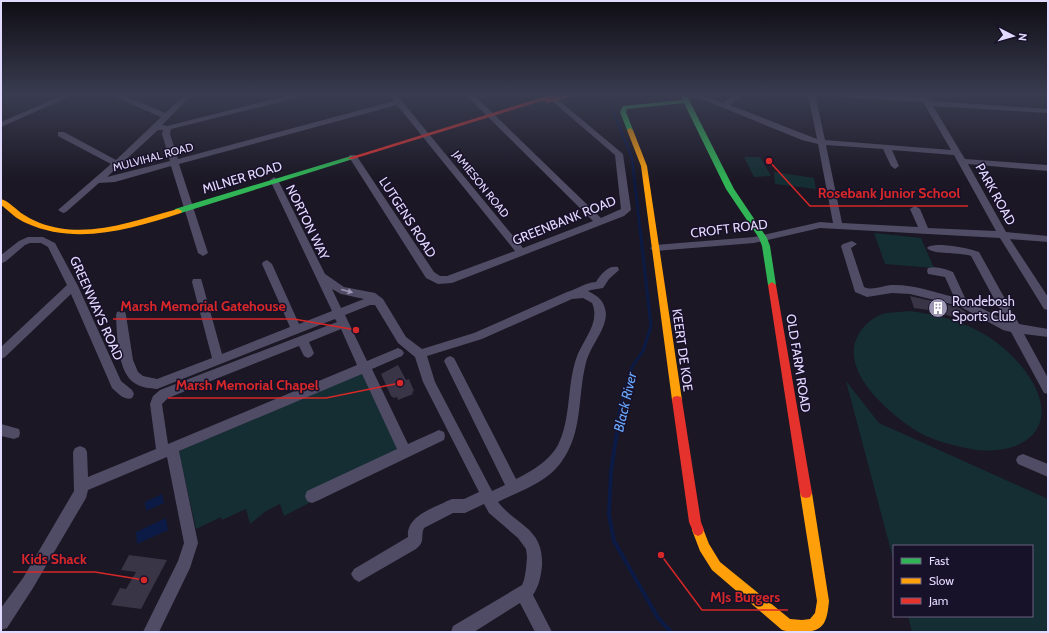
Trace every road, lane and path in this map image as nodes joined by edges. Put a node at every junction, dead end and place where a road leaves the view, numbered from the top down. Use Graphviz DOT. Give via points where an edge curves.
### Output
graph roads {
  1 [pos="159,124"];
  2 [pos="184,124"];
  3 [pos="320,124"];
  4 [pos="417,124"];
  5 [pos="461,124"];
  6 [pos="502,124"];
  7 [pos="585,124"];
  8 [pos="629,124"];
  9 [pos="698,124"];
  10 [pos="770,124"];
  11 [pos="818,124"];
  12 [pos="940,124"];
  13 [pos="156,127"];
  14 [pos="166,128"];
  15 [pos="61,134"];
  16 [pos="425,134"];
  17 [pos="821,142"];
  18 [pos="886,147"];
  19 [pos="957,153"];
  20 [pos="353,156"];
  21 [pos="962,161"];
  22 [pos="175,163"];
  23 [pos="117,164"];
  24 [pos="895,166"];
  25 [pos="1048,168"];
  26 [pos="274,180"];
  27 [pos="98,181"];
  28 [pos="1,201"];
  29 [pos="188,208"];
  30 [pos="915,209"];
  31 [pos="63,210"];
  32 [pos="599,222"];
  33 [pos="838,225"];
  34 [pos="925,231"];
  35 [pos="1003,235"];
  36 [pos="764,238"];
  37 [pos="1048,239"];
  38 [pos="852,244"];
  39 [pos="655,248"];
  40 [pos="932,248"];
  41 [pos="521,252"];
  42 [pos="203,253"];
  43 [pos="1,260"];
  44 [pos="267,264"];
  45 [pos="614,270"];
  46 [pos="932,271"];
  47 [pos="320,276"];
  48 [pos="448,280"];
  49 [pos="197,282"];
  50 [pos="599,285"];
  51 [pos="73,286"];
  52 [pos="578,294"];
  53 [pos="363,299"];
  54 [pos="598,302"];
  55 [pos="962,303"];
  56 [pos="1048,306"];
  57 [pos="121,316"];
  58 [pos="340,318"];
  59 [pos="1015,329"];
  60 [pos="1048,333"];
  61 [pos="299,335"];
  62 [pos="308,353"];
  63 [pos="398,353"];
  64 [pos="1,354"];
  65 [pos="420,354"];
  66 [pos="218,360"];
  67 [pos="450,361"];
  68 [pos="365,368"];
  69 [pos="1048,389"];
  70 [pos="128,394"];
  71 [pos="1,430"];
  72 [pos="14,433"];
  73 [pos="439,436"];
  74 [pos="167,450"];
  75 [pos="80,452"];
  76 [pos="405,452"];
  77 [pos="1024,460"];
  78 [pos="1048,471"];
  79 [pos="82,486"];
  80 [pos="513,487"];
  81 [pos="312,496"];
  82 [pos="489,497"];
  83 [pos="359,574"];
  84 [pos="523,593"];
  85 [pos="1,622"];
  86 [pos="787,625"];
  87 [pos="151,632"];
  88 [pos="459,632"];
  89 [pos="544,632"];
  1 -- 13 [label="street"];
  2 -- 14 [label="street"];
  3 -- 22 [label="street, MULVIHAL ROAD"];
  4 -- 16 [label="street, JAMIESON ROAD"];
  5 -- 16 [label="street, MILNER ROAD"];
  6 -- 32 [label="street"];
  7 -- 32 [label="street, GREENBANK ROAD" via="620,156 626,210"];
  8 -- 39 [label="street, KEERT DE KOE" via="644,166"];
  9 -- 36 [label="street, OLD FARM ROAD" via="730,189"];
  10 -- 17 [label="street"];
  11 -- 17 [label="street"];
  12 -- 19 [label="street, PARK ROAD"];
  13 -- 14 [label="street"];
  13 -- 23 [label="street"];
  14 -- 22 [label="street"];
  15 -- 23 [label="street"];
  16 -- 20 [label="street, MILNER ROAD"];
  16 -- 41 [label="street, JAMIESON ROAD"];
  17 -- 18 [label="street"];
  17 -- 33 [label="street"];
  18 -- 19 [label="street"];
  18 -- 24 [label="street"];
  19 -- 21 [label="street, PARK ROAD"];
  20 -- 26 [label="street, MILNER ROAD"];
  20 -- 48 [label="street, LUTGENS ROAD" via="430,275 438,280"];
  21 -- 25 [label="street"];
  21 -- 35 [label="street, PARK ROAD"];
  22 -- 27 [label="street, MULVIHAL ROAD"];
  22 -- 29 [label="street"];
  23 -- 27 [label="street"];
  26 -- 29 [label="street, MILNER ROAD"];
  26 -- 47 [label="street, NORTON WAY"];
  27 -- 31 [label="street"];
  28 -- 29 [label="street, MILNER ROAD" via="17,215 36,224 58,230 77,231 134,225"];
  29 -- 42 [label="street"];
  30 -- 34 [label="street"];
  32 -- 41 [label="street, GREENBANK ROAD"];
  33 -- 34 [label="street, CROFT ROAD"];
  33 -- 36 [label="street, CROFT ROAD" via="811,226"];
  34 -- 35 [label="street, CROFT ROAD"];
  35 -- 37 [label="street, CROFT ROAD"];
  35 -- 56 [label="street, PARK ROAD"];
  36 -- 39 [label="street, CROFT ROAD"];
  36 -- 86 [label="street, OLD FARM ROAD" via="824,601 823,613 819,621 811,627"];
  38 -- 55 [label="street" via="846,249 863,292 904,289"];
  39 -- 86 [label="street, KEERT DE KOE" via="695,522 699,534 716,566"];
  40 -- 59 [label="street" via="975,254"];
  41 -- 48 [label="street, GREENBANK ROAD"];
  43 -- 51 [label="street, GREENWAYS ROAD" via="28,240 48,242 56,250"];
  44 -- 61 [label="street"];
  45 -- 50 [label="street" via="605,276"];
  46 -- 55 [label="street" via="949,275"];
  47 -- 53 [label="street, one-way" via="341,290"];
  47 -- 58 [label="street, NORTON WAY"];
  49 -- 66 [label="street"];
  50 -- 52 [label="street" via="588,286"];
  50 -- 54 [label="street" via="603,294"];
  51 -- 64 [label="street"];
  51 -- 70 [label="street, GREENWAYS ROAD" via="116,384"];
  52 -- 54 [label="street" via="591,296"];
  52 -- 65 [label="street" via="478,336"];
  53 -- 58 [label="street"];
  53 -- 65 [label="street" via="377,301 382,305 402,340"];
  54 -- 80 [label="street" via="601,317 578,368 572,417 564,444 558,456 543,471"];
  55 -- 59 [label="street" via="1000,324"];
  57 -- 66 [label="street" via="129,366 134,376 143,382 157,384"];
  58 -- 61 [label="street"];
  58 -- 68 [label="street, NORTON WAY"];
  59 -- 60 [label="street"];
  59 -- 69 [label="street"];
  61 -- 62 [label="street"];
  61 -- 66 [label="street"];
  61 -- 74 [label="street" via="160,397 156,404"];
  63 -- 68 [label="street"];
  65 -- 82 [label="street" via="429,382"];
  67 -- 80 [label="street"];
  68 -- 74 [label="street"];
  68 -- 76 [label="street, NORTON WAY"];
  71 -- 72 [label="street"];
  73 -- 76 [label="street"];
  74 -- 79 [label="street"];
  74 -- 87 [label="street" via="191,543 185,563"];
  75 -- 79 [label="street"];
  76 -- 81 [label="street"];
  77 -- 78 [label="street"];
  79 -- 85 [label="street" via="81,493 28,583"];
  80 -- 82 [label="street"];
  82 -- 83 [label="street" via="465,506 452,506 420,523 415,532 416,540"];
  82 -- 84 [label="street" via="499,514 533,544 535,563 532,581"];
  84 -- 88 [label="street"];
  84 -- 89 [label="street"];
}
